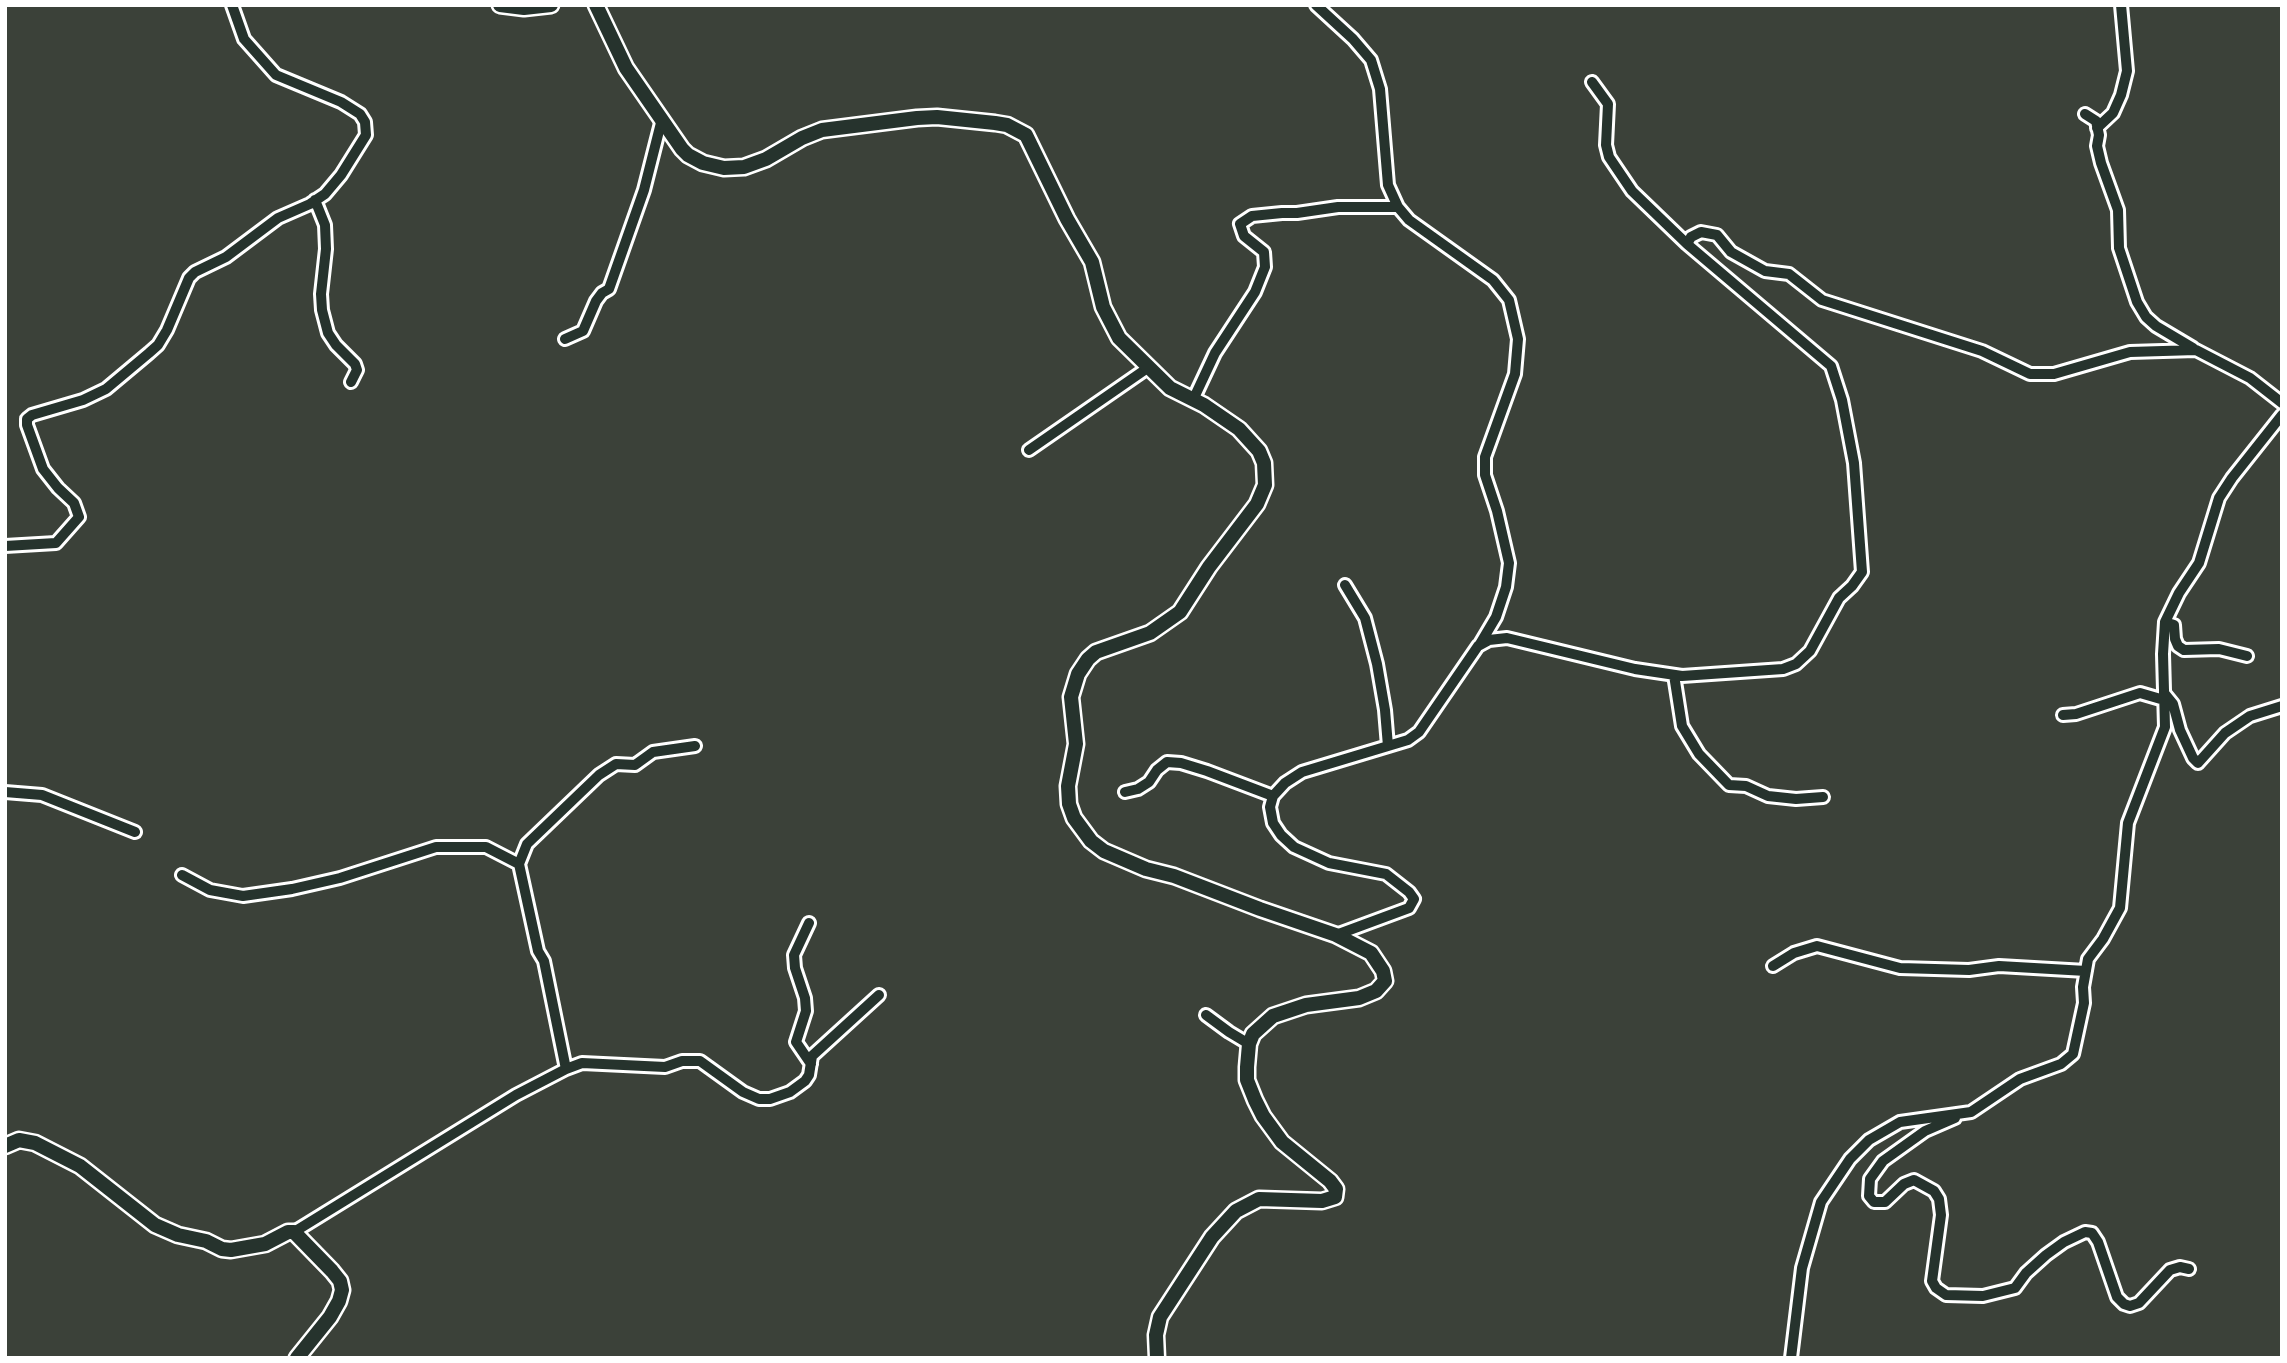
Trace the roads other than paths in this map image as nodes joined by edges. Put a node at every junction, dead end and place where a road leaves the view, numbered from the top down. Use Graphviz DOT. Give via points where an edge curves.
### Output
graph roads {
  1 [pos="232,5"];
  2 [pos="500,5"];
  3 [pos="551,5"];
  4 [pos="597,5"];
  5 [pos="1316,5"];
  6 [pos="2121,5"];
  7 [pos="1592,82"];
  8 [pos="2085,114"];
  9 [pos="662,119"];
  10 [pos="2097,128"];
  11 [pos="315,200"];
  12 [pos="1398,207"];
  13 [pos="1687,244"];
  14 [pos="565,339"];
  15 [pos="2196,349"];
  16 [pos="1149,367"];
  17 [pos="351,382"];
  18 [pos="1193,400"];
  19 [pos="2282,402"];
  20 [pos="2282,415"];
  21 [pos="1029,450"];
  22 [pos="5,546"];
  23 [pos="1345,585"];
  24 [pos="2165,622"];
  25 [pos="1478,646"];
  26 [pos="2247,656"];
  27 [pos="1674,675"];
  28 [pos="2164,696"];
  29 [pos="2282,706"];
  30 [pos="2063,715"];
  31 [pos="695,746"];
  32 [pos="1388,746"];
  33 [pos="5,792"];
  34 [pos="1125,792"];
  35 [pos="1273,796"];
  36 [pos="1823,797"];
  37 [pos="135,832"];
  38 [pos="519,864"];
  39 [pos="182,875"];
  40 [pos="809,923"];
  41 [pos="1336,935"];
  42 [pos="1773,966"];
  43 [pos="2086,971"];
  44 [pos="879,995"];
  45 [pos="1206,1015"];
  46 [pos="1249,1044"];
  47 [pos="811,1064"];
  48 [pos="566,1069"];
  49 [pos="1970,1112"];
  50 [pos="5,1146"];
  51 [pos="294,1232"];
  52 [pos="2189,1269"];
  53 [pos="298,1358"];
  54 [pos="1157,1358"];
  55 [pos="1791,1358"];
  1 -- 11 [label="street" via="244,39 276,75 341,102 365,122 366,135 341,175"];
  2 -- 3 [label="street"];
  4 -- 9 [label="street" via="626,68"];
  5 -- 12 [label="street" via="1371,60 1380,89 1388,185"];
  6 -- 10 [label="street" via="2127,71 2113,113"];
  7 -- 13 [label="street" via="1608,104 1609,157 1632,191"];
  8 -- 10 [label="street" via="2096,121"];
  9 -- 14 [label="street" via="644,190 609,289 596,301 583,331"];
  9 -- 16 [label="street" via="688,155 732,169 838,127 937,117 1015,129 1026,135 1037,153 1092,262 1112,327"];
  10 -- 15 [label="street" via="2101,163 2118,210 2119,248 2137,302 2156,326"];
  11 -- 17 [label="street" via="325,225 322,310 328,333 355,364"];
  11 -- 22 [label="street" via="278,218 226,257 195,272 158,345 106,389 27,419 43,469 74,503 79,517 56,543"];
  12 -- 18 [label="street" via="1338,207 1252,216 1240,224 1244,236 1264,253 1265,267"];
  12 -- 25 [label="street" via="1493,281 1508,300 1518,339 1515,374 1485,457 1508,575 1496,617"];
  13 -- 15 [label="street" via="1701,232 1717,235 1731,252 1765,271 1789,274 1822,300 1982,351 2030,374 2054,374 2130,352"];
  13 -- 27 [label="street" via="1831,366 1854,463 1862,572 1839,598 1810,651 1796,664 1783,669"];
  15 -- 19 [label="street" via="2250,378"];
  16 -- 18 [label="street" via="1171,388"];
  16 -- 21 [label="street"];
  18 -- 41 [label="street" via="1231,423 1250,441 1264,463 1265,485 1180,612 1150,633 1096,652 1084,664 1071,697 1076,744 1069,804 1091,841 1113,855"];
  20 -- 24 [label="street" via="2220,498 2199,563"];
  23 -- 32 [label="street" via="1365,618 1377,664"];
  24 -- 26 [label="street" via="2174,625 2175,639 2184,650 2220,649"];
  24 -- 28 [label="street"];
  25 -- 27 [label="street" via="1507,638"];
  25 -- 32 [label="street" via="1419,732"];
  27 -- 36 [label="street" via="1682,726 1699,754 1729,785 1746,786 1768,796"];
  28 -- 29 [label="street" via="2173,704 2180,730 2198,763 2225,733 2250,716"];
  28 -- 30 [label="street" via="2140,693"];
  28 -- 43 [label="street" via="2165,727 2128,823 2120,908 2088,959"];
  31 -- 38 [label="street" via="653,752 635,765 616,764 599,775 527,844"];
  32 -- 35 [label="street" via="1303,772"];
  33 -- 37 [label="street" via="43,795"];
  34 -- 35 [label="street" via="1149,782 1167,762 1207,771"];
  35 -- 41 [label="street" via="1273,823 1294,847 1329,863 1386,874 1414,899 1409,908"];
  38 -- 39 [label="street" via="486,847 436,847 340,878 243,896 210,890"];
  38 -- 48 [label="street"];
  40 -- 47 [label="street" via="794,955 806,1011 796,1042"];
  41 -- 46 [label="street" via="1371,953 1383,971 1383,985 1359,998 1306,1005 1273,1016"];
  42 -- 43 [label="street" via="1817,946 1900,968 1999,966"];
  43 -- 49 [label="street" via="2073,1054 2061,1065 2020,1079"];
  44 -- 47 [label="street" via="820,1048"];
  45 -- 46 [label="street"];
  46 -- 54 [label="street" via="1247,1080 1262,1116 1282,1142 1330,1181 1335,1197 1322,1201 1259,1199 1236,1211 1212,1237 1160,1317"];
  47 -- 48 [label="street" via="805,1082 770,1099 743,1092 700,1061 665,1067 582,1063"];
  48 -- 51 [label="street"];
  49 -- 52 [label="street" via="1925,1131 1896,1150 1870,1180 1869,1196 1874,1202 1885,1202 1914,1180 1939,1199 1932,1280 1936,1288 1946,1295 1983,1296 2015,1288 2046,1255 2085,1231 2098,1242 2117,1297 2124,1304 2139,1303 2170,1270"];
  49 -- 55 [label="street" via="1900,1122 1850,1159 1822,1202 1802,1268"];
  50 -- 51 [label="street" via="19,1140 35,1143 80,1166 155,1225 222,1249 265,1244"];
  51 -- 53 [label="street" via="332,1271 342,1290 330,1317"];
}
